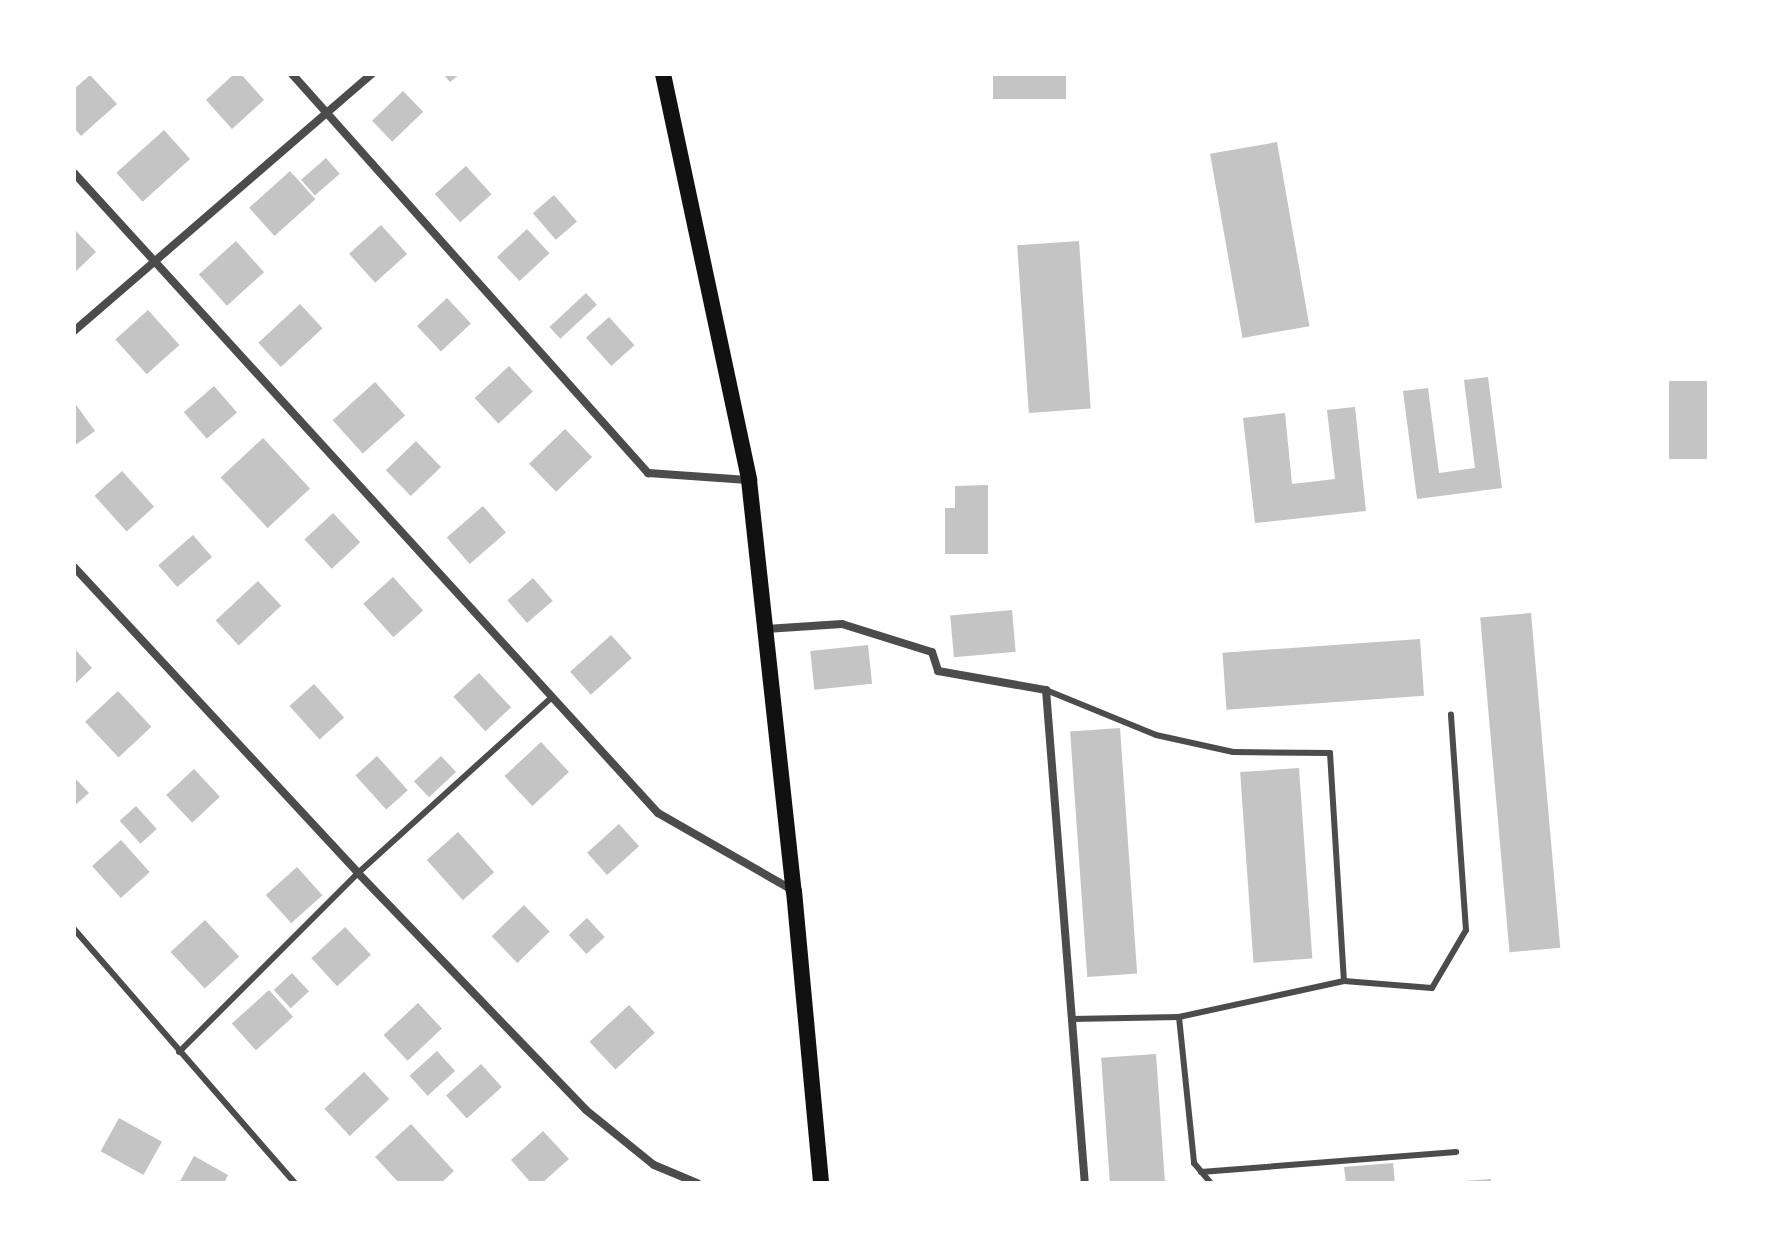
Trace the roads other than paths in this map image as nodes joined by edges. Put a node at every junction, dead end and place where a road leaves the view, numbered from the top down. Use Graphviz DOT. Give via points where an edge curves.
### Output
graph roads {
  1 [pos="292,74"];
  2 [pos="372,74"];
  3 [pos="663,74"];
  4 [pos="327,112"];
  5 [pos="74,173"];
  6 [pos="154,261"];
  7 [pos="74,331"];
  8 [pos="749,480"];
  9 [pos="74,567"];
  10 [pos="765,629"];
  11 [pos="1046,690"];
  12 [pos="552,697"];
  13 [pos="1451,715"];
  14 [pos="358,873"];
  15 [pos="794,891"];
  16 [pos="74,929"];
  17 [pos="1344,981"];
  18 [pos="1179,1017"];
  19 [pos="1072,1019"];
  20 [pos="179,1052"];
  21 [pos="1456,1152"];
  22 [pos="1201,1172"];
  23 [pos="295,1183"];
  24 [pos="697,1183"];
  25 [pos="821,1183"];
  26 [pos="1085,1183"];
  27 [pos="1211,1183"];
  1 -- 4 [label="street"];
  2 -- 4 [label="street"];
  3 -- 8 [label="main road"];
  4 -- 6 [label="street"];
  4 -- 8 [label="street" via="648,473"];
  5 -- 6 [label="street"];
  6 -- 7 [label="street"];
  6 -- 12 [label="street"];
  8 -- 10 [label="main road"];
  9 -- 14 [label="street"];
  10 -- 11 [label="street" via="842,624 932,652 938,671"];
  10 -- 15 [label="main road"];
  11 -- 17 [label="lane" via="1156,735 1217,749 1330,753"];
  11 -- 19 [label="street"];
  12 -- 14 [label="lane"];
  12 -- 15 [label="street" via="658,813"];
  13 -- 17 [label="lane" via="1466,930 1432,988"];
  14 -- 20 [label="lane"];
  14 -- 24 [label="street" via="586,1110 654,1165"];
  15 -- 25 [label="main road"];
  16 -- 20 [label="lane"];
  17 -- 18 [label="lane"];
  18 -- 19 [label="lane"];
  18 -- 22 [label="lane" via="1194,1163"];
  19 -- 26 [label="street"];
  20 -- 23 [label="lane"];
  21 -- 22 [label="lane"];
  22 -- 27 [label="lane"];
}
